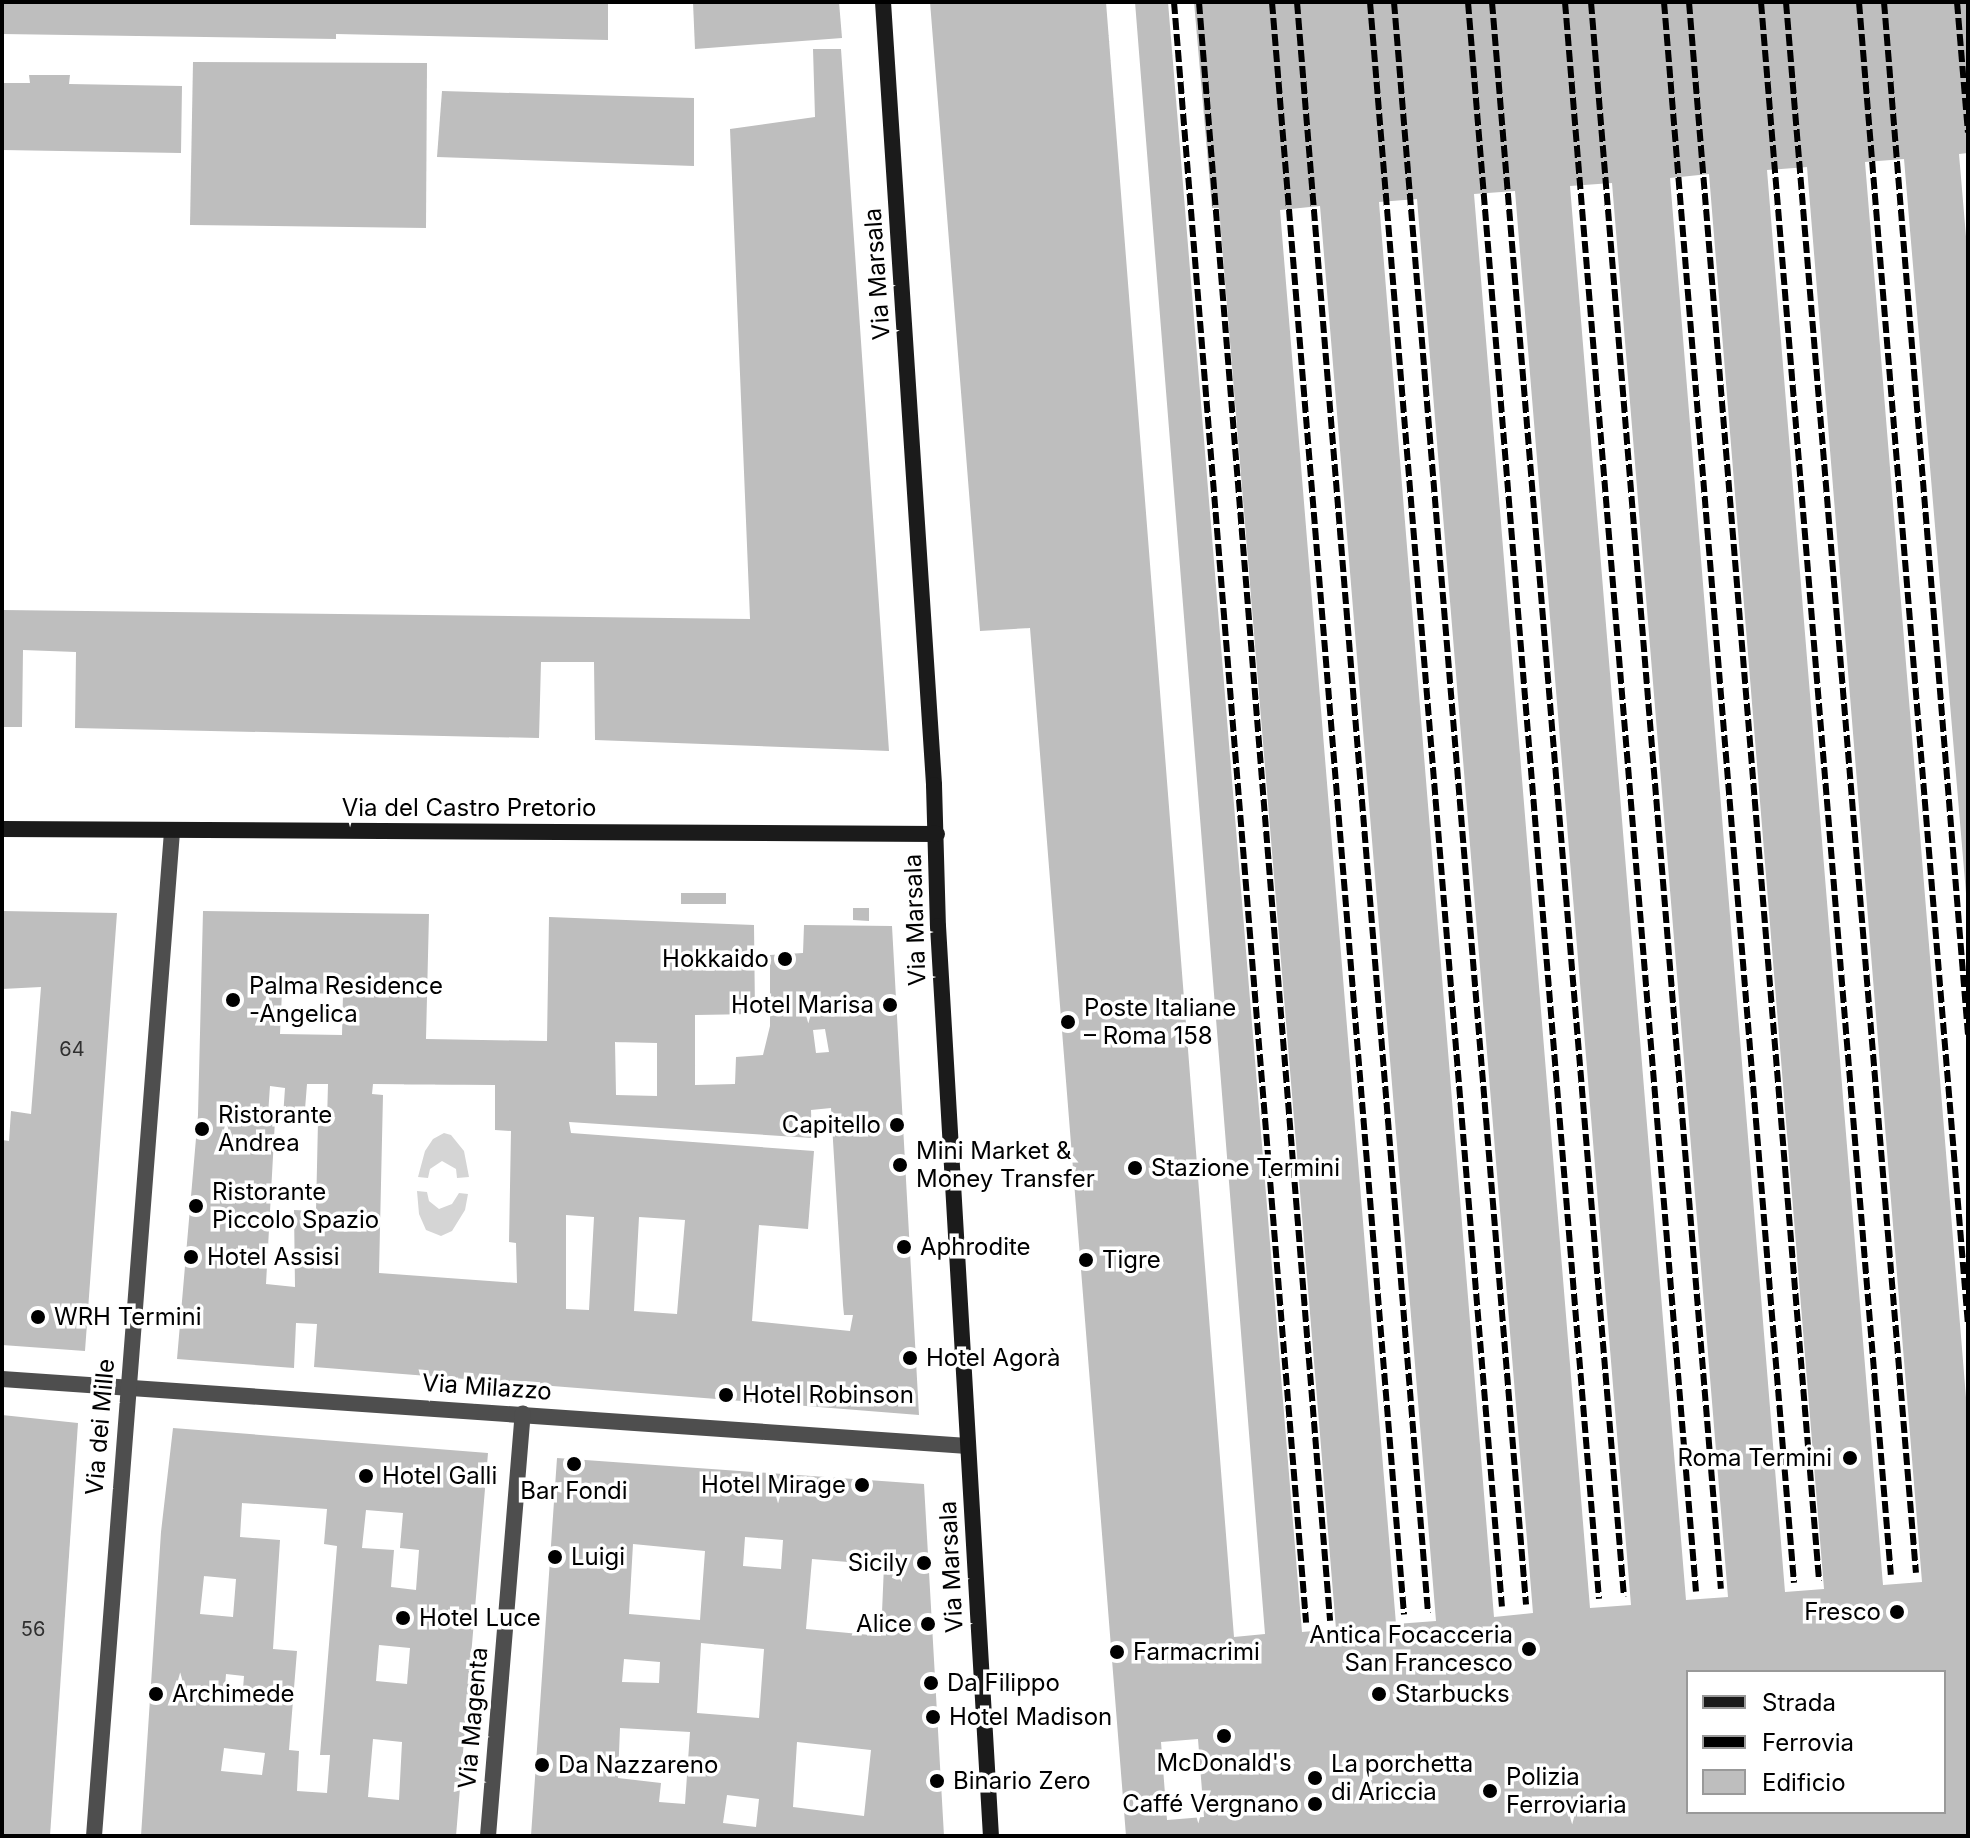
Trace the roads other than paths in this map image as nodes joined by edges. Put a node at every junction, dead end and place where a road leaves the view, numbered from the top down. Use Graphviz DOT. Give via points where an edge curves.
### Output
graph roads {
  1 [pos="883,2"];
  2 [pos="2,829"];
  3 [pos="172,832"];
  4 [pos="937,834"];
  5 [pos="2,1379"];
  6 [pos="127,1387"];
  7 [pos="523,1413"];
  8 [pos="968,1446"];
  9 [pos="94,1836"];
  10 [pos="488,1836"];
  11 [pos="991,1836"];
  1 -- 4 [label="main road, Via Marsala"];
  2 -- 3 [label="main road, Via del Castro Pretorio"];
  3 -- 4 [label="main road, Via del Castro Pretorio"];
  3 -- 6 [label="street, Via dei Mille"];
  4 -- 8 [label="main road, Via Marsala"];
  5 -- 6 [label="street, Via Milazzo"];
  6 -- 7 [label="street, Via Milazzo"];
  6 -- 9 [label="street, Via dei Mille"];
  7 -- 8 [label="street, Via Milazzo"];
  7 -- 10 [label="street, Via Magenta"];
  8 -- 11 [label="main road, Via Marsala"];
}
